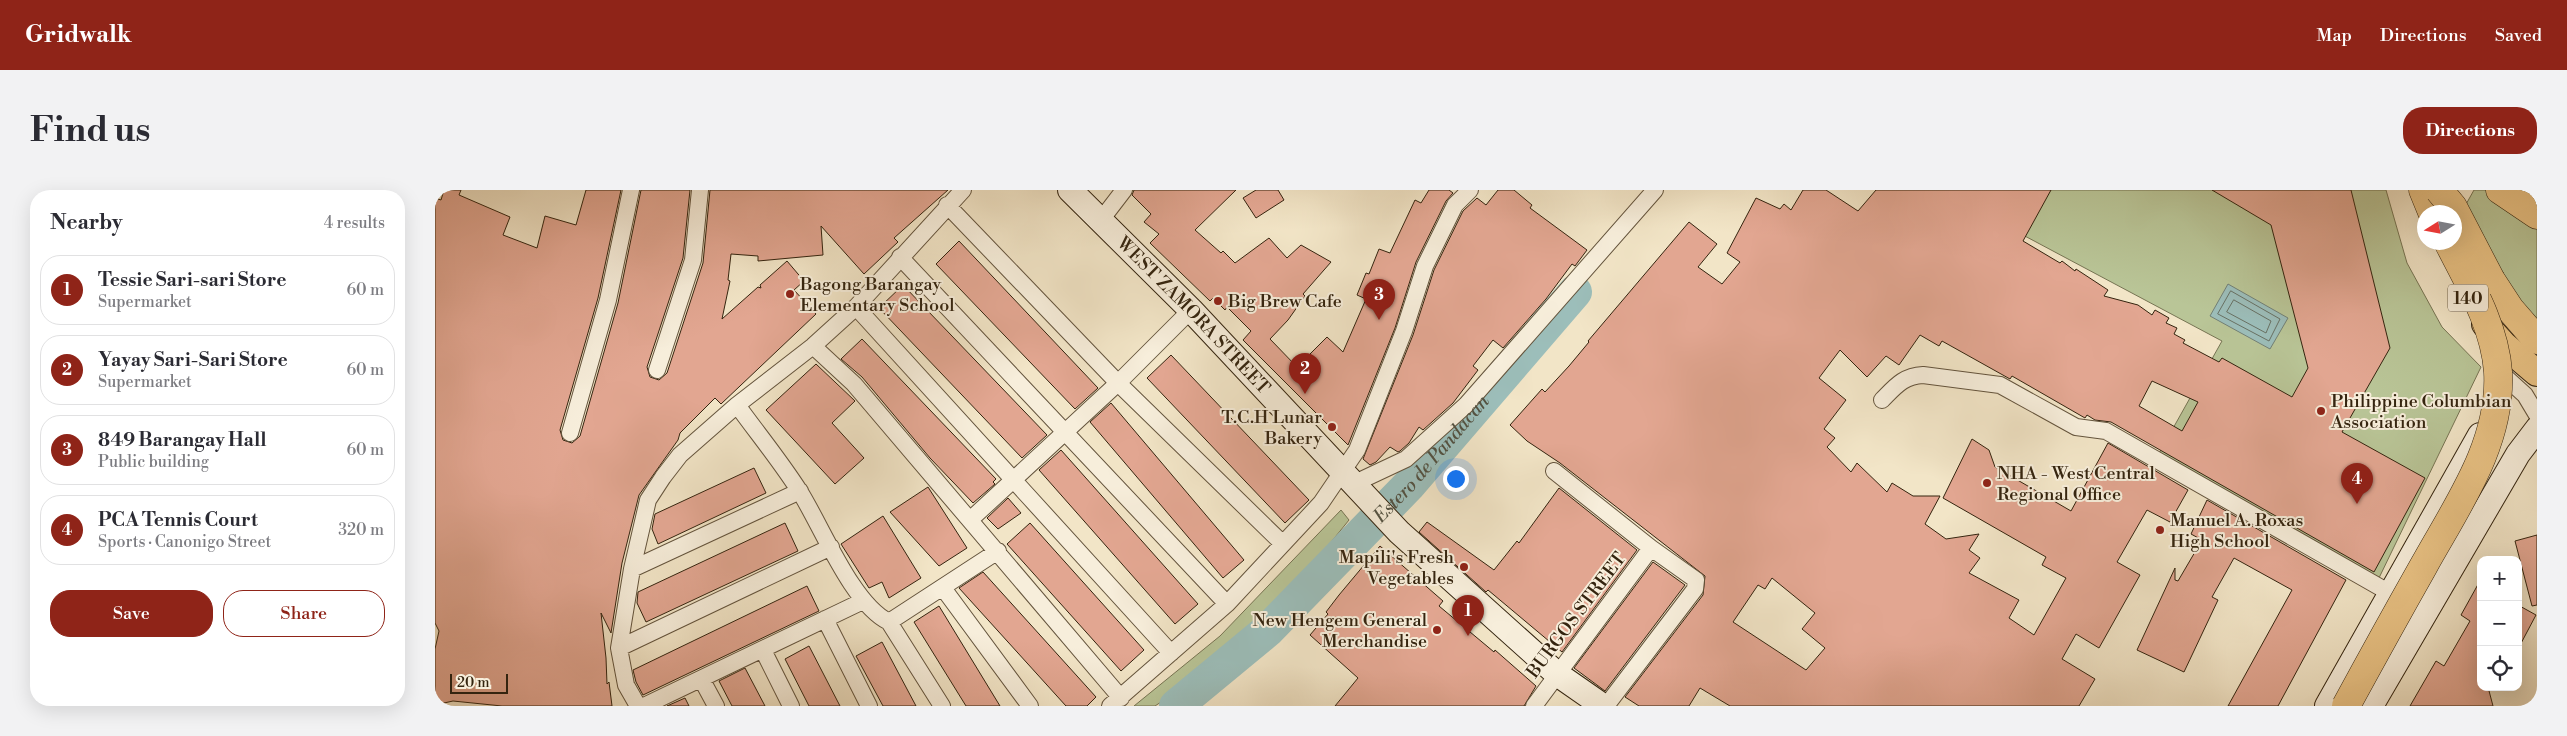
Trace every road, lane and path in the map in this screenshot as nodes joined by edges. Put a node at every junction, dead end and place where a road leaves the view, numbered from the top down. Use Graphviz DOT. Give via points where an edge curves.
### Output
graph roads {
  1 [pos="631,190"];
  2 [pos="700,190"];
  3 [pos="963,190"];
  4 [pos="1070,190"];
  5 [pos="1123,190"];
  6 [pos="1468,190"];
  7 [pos="1655,190"];
  8 [pos="2423,190"];
  9 [pos="2429,190"];
  10 [pos="2439,190"];
  11 [pos="2443,190"];
  12 [pos="2500,190"];
  13 [pos="2526,190"];
  14 [pos="2537,196"];
  15 [pos="947,205"];
  16 [pos="2429,205"];
  17 [pos="2434,205"];
  18 [pos="2443,205"];
  19 [pos="2537,215"];
  20 [pos="1101,220"];
  21 [pos="2449,250"];
  22 [pos="2450,250"];
  23 [pos="900,257"];
  24 [pos="855,307"];
  25 [pos="1191,310"];
  26 [pos="2537,340"];
  27 [pos="813,346"];
  28 [pos="657,370"];
  29 [pos="2521,370"];
  30 [pos="1118,383"];
  31 [pos="1882,400"];
  32 [pos="737,405"];
  33 [pos="2537,410"];
  34 [pos="2537,415"];
  35 [pos="2537,429"];
  36 [pos="1065,432"];
  37 [pos="569,433"];
  38 [pos="1554,471"];
  39 [pos="1015,480"];
  40 [pos="1353,481"];
  41 [pos="800,491"];
  42 [pos="969,520"];
  43 [pos="1283,544"];
  44 [pos="831,547"];
  45 [pos="1651,548"];
  46 [pos="998,551"];
  47 [pos="632,570"];
  48 [pos="943,588"];
  49 [pos="2390,593"];
  50 [pos="863,600"];
  51 [pos="1227,604"];
  52 [pos="825,619"];
  53 [pos="889,622"];
  54 [pos="619,648"];
  55 [pos="763,650"];
  56 [pos="1171,653"];
  57 [pos="1557,674"];
  58 [pos="702,680"];
  59 [pos="1115,702"];
  60 [pos="638,706"];
  61 [pos="644,706"];
  62 [pos="716,706"];
  63 [pos="791,706"];
  64 [pos="869,706"];
  65 [pos="941,706"];
  66 [pos="1030,706"];
  67 [pos="1533,706"];
  68 [pos="1605,706"];
  69 [pos="2327,706"];
  70 [pos="2345,706"];
  71 [pos="2371,706"];
  1 -- 37 [label="street" via="607,300"];
  2 -- 28 [label="street" via="693,260"];
  3 -- 15 [label="street"];
  4 -- 20 [label="street, WEST ZAMORA STREET"];
  5 -- 20 [label="street"];
  6 -- 40 [label="street" via="1455,205 1425,266 1404,331 1357,450"];
  7 -- 40 [label="street" via="1466,405 1406,459"];
  8 -- 16 [label="highway"];
  9 -- 17 [label="main road"];
  10 -- 26 [label="highway, bridge" via="2453,207 2505,302"];
  11 -- 18 [label="main road"];
  12 -- 19 [label="highway"];
  13 -- 14 [label="main road"];
  15 -- 23 [label="street"];
  15 -- 30 [label="street"];
  20 -- 25 [label="street, WEST ZAMORA STREET"];
  21 -- 29 [label="main road, 140" via="2467,298"];
  22 -- 70 [label="highway, bridge" via="2488,328 2497,372 2496,405 2479,464"];
  23 -- 24 [label="street"];
  23 -- 36 [label="street"];
  24 -- 27 [label="street"];
  24 -- 39 [label="street"];
  25 -- 30 [label="street"];
  25 -- 40 [label="street, WEST ZAMORA STREET"];
  27 -- 32 [label="street"];
  27 -- 42 [label="street" via="854,384"];
  29 -- 33 [label="street"];
  29 -- 34 [label="street" via="2525,396"];
  29 -- 49 [label="street" via="2490,416"];
  30 -- 36 [label="street"];
  30 -- 43 [label="street"];
  31 -- 49 [label="street" via="1901,380 1913,376 2000,385 2077,427 2106,431"];
  32 -- 41 [label="street"];
  32 -- 47 [label="street" via="680,455 648,500"];
  35 -- 71 [label="street" via="2518,454"];
  36 -- 39 [label="street"];
  36 -- 51 [label="street"];
  38 -- 45 [label="street"];
  39 -- 42 [label="street"];
  39 -- 56 [label="street"];
  40 -- 43 [label="street" via="1321,503"];
  40 -- 57 [label="street, WEST ZAMORA STREET" via="1395,527"];
  41 -- 44 [label="street"];
  41 -- 47 [label="street"];
  42 -- 46 [label="street"];
  43 -- 51 [label="street"];
  44 -- 50 [label="street"];
  44 -- 54 [label="street"];
  45 -- 57 [label="street, BURGOS STREET"];
  45 -- 68 [label="street" via="1696,580 1695,589"];
  46 -- 48 [label="street"];
  46 -- 59 [label="street"];
  47 -- 54 [label="street"];
  48 -- 53 [label="street"];
  48 -- 66 [label="street"];
  49 -- 69 [label="street"];
  50 -- 52 [label="street"];
  50 -- 53 [label="street" via="880,618"];
  51 -- 56 [label="street"];
  52 -- 55 [label="street"];
  52 -- 64 [label="street"];
  53 -- 65 [label="street"];
  54 -- 60 [label="street" via="626,685"];
  55 -- 58 [label="street"];
  55 -- 63 [label="street"];
  56 -- 59 [label="street"];
  57 -- 67 [label="street, BURGOS STREET"];
  57 -- 68 [label="street, WEST ZAMORA STREET"];
  58 -- 61 [label="street"];
  58 -- 62 [label="street"];
}
